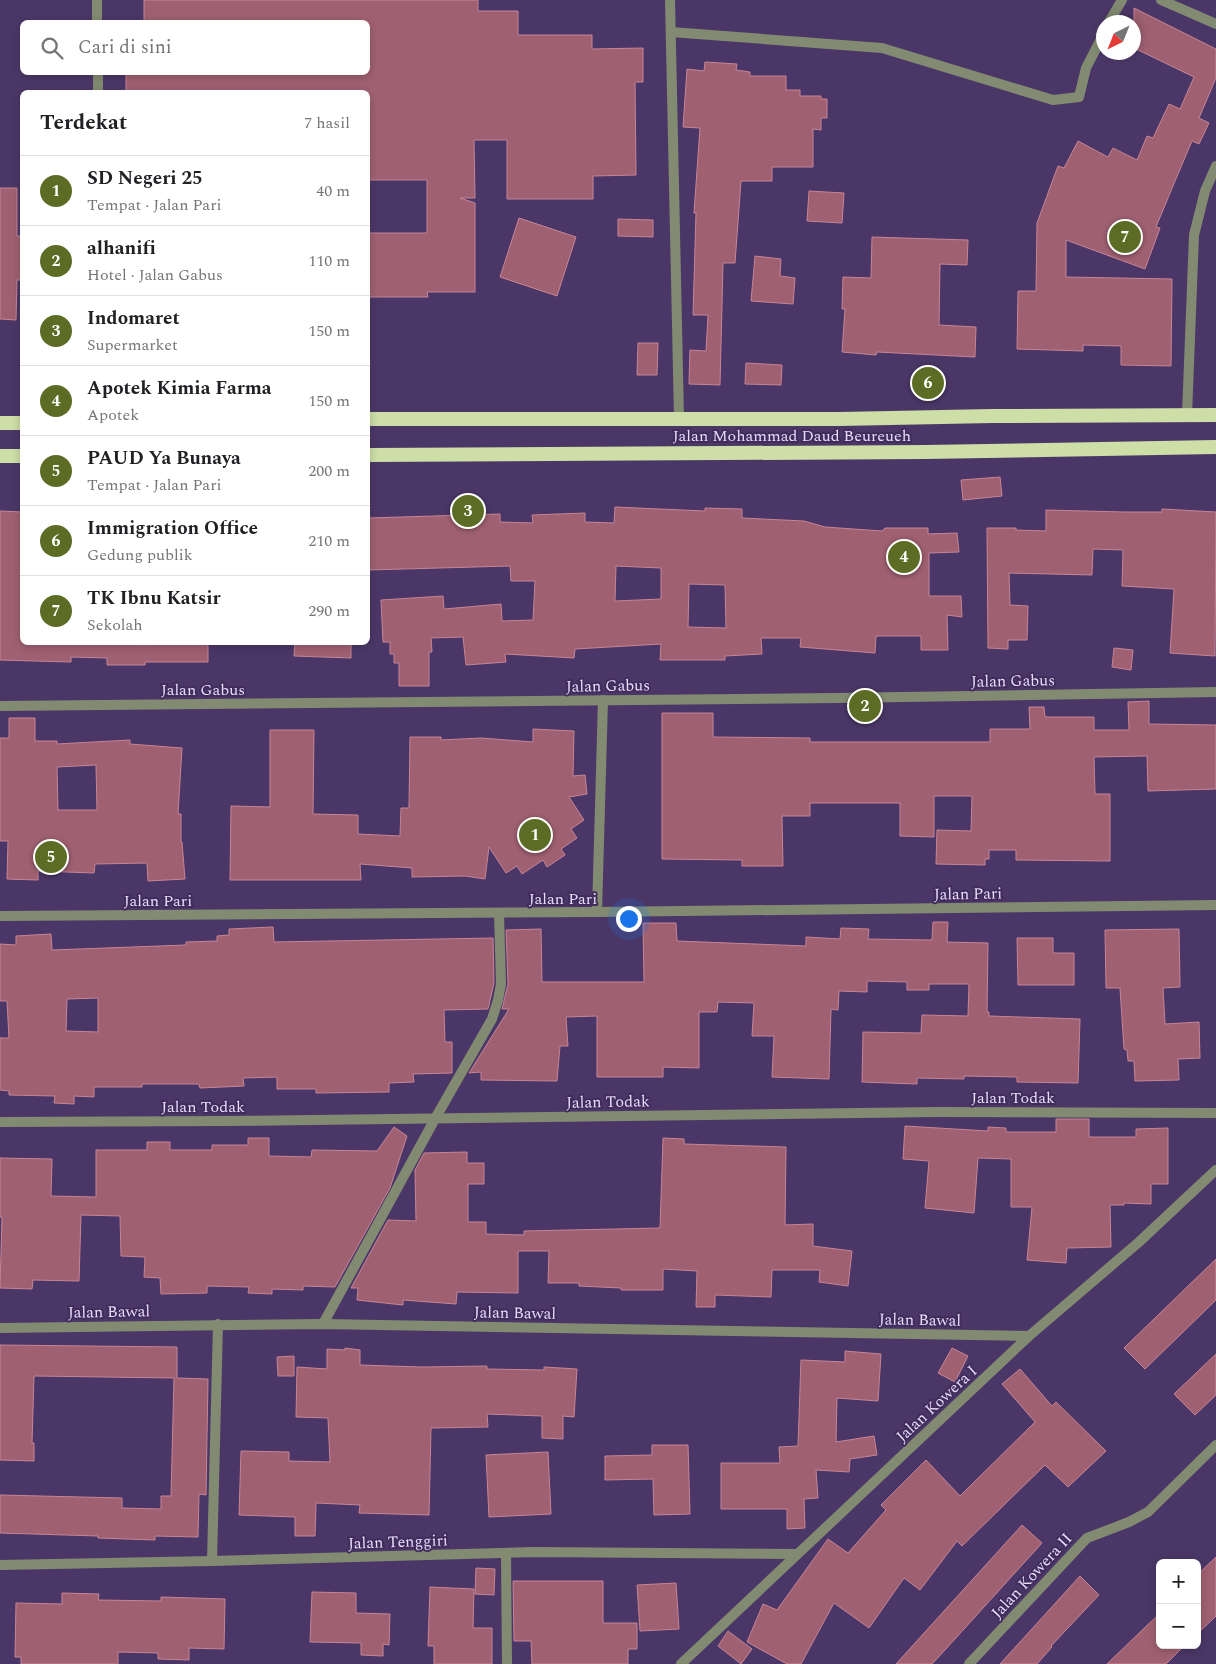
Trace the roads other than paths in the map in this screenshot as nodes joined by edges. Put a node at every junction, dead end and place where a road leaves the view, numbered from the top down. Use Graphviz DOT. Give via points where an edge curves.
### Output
graph roads {
  1 [pos="97,0"];
  2 [pos="670,0"];
  3 [pos="1122,0"];
  4 [pos="1161,0"];
  5 [pos="1113,15"];
  6 [pos="97,20"];
  7 [pos="1216,24"];
  8 [pos="671,32"];
  9 [pos="1096,49"];
  10 [pos="98,75"];
  11 [pos="98,90"];
  12 [pos="1216,166"];
  13 [pos="1187,414"];
  14 [pos="1216,415"];
  15 [pos="679,418"];
  16 [pos="370,419"];
  17 [pos="0,423"];
  18 [pos="20,423"];
  19 [pos="1216,447"];
  20 [pos="370,455"];
  21 [pos="0,456"];
  22 [pos="20,456"];
  23 [pos="1216,692"];
  24 [pos="603,700"];
  25 [pos="0,706"];
  26 [pos="1216,905"];
  27 [pos="597,912"];
  28 [pos="499,913"];
  29 [pos="0,916"];
  30 [pos="1216,1113"];
  31 [pos="436,1118"];
  32 [pos="0,1122"];
  33 [pos="1216,1170"];
  34 [pos="218,1324"];
  35 [pos="323,1324"];
  36 [pos="0,1328"];
  37 [pos="1029,1336"];
  38 [pos="1216,1445"];
  39 [pos="506,1553"];
  40 [pos="797,1554"];
  41 [pos="212,1561"];
  42 [pos="0,1565"];
  43 [pos="507,1664"];
  44 [pos="681,1664"];
  45 [pos="969,1664"];
  1 -- 6 [label="street"];
  2 -- 8 [label="street"];
  3 -- 5 [label="street"];
  4 -- 7 [label="street"];
  8 -- 9 [label="street" via="882,48 1053,100 1079,97 1086,68"];
  8 -- 15 [label="street"];
  10 -- 11 [label="street"];
  12 -- 13 [label="street" via="1205,191 1194,235"];
  13 -- 14 [label="highway, Jalan Mohammad Daud Beureueh"];
  13 -- 15 [label="highway, Jalan Mohammad Daud Beureueh"];
  15 -- 16 [label="highway, Jalan Mohammad Daud Beureueh"];
  17 -- 18 [label="highway"];
  19 -- 20 [label="highway, Jalan Mohammad Daud Beureueh"];
  21 -- 22 [label="highway"];
  23 -- 24 [label="street, Jalan Gabus"];
  24 -- 25 [label="street, Jalan Gabus"];
  24 -- 27 [label="street"];
  26 -- 27 [label="street, Jalan Pari"];
  27 -- 28 [label="street, Jalan Pari"];
  28 -- 29 [label="street, Jalan Pari"];
  28 -- 31 [label="street" via="501,984 495,1011"];
  30 -- 31 [label="street, Jalan Todak" via="938,1112"];
  31 -- 32 [label="street, Jalan Todak"];
  31 -- 35 [label="street"];
  33 -- 37 [label="street, Jalan Kowera I" via="1139,1242"];
  34 -- 35 [label="street, Jalan Bawal"];
  34 -- 36 [label="street, Jalan Bawal"];
  34 -- 41 [label="street"];
  35 -- 37 [label="street, Jalan Bawal"];
  37 -- 40 [label="street, Jalan Kowera I"];
  38 -- 45 [label="street, Jalan Kowera II" via="1148,1512 1087,1538"];
  39 -- 40 [label="street, Jalan Tenggiri"];
  39 -- 41 [label="street, Jalan Tenggiri"];
  39 -- 43 [label="street"];
  40 -- 44 [label="street, Jalan Kowera I"];
  41 -- 42 [label="street, Jalan Tenggiri"];
}
